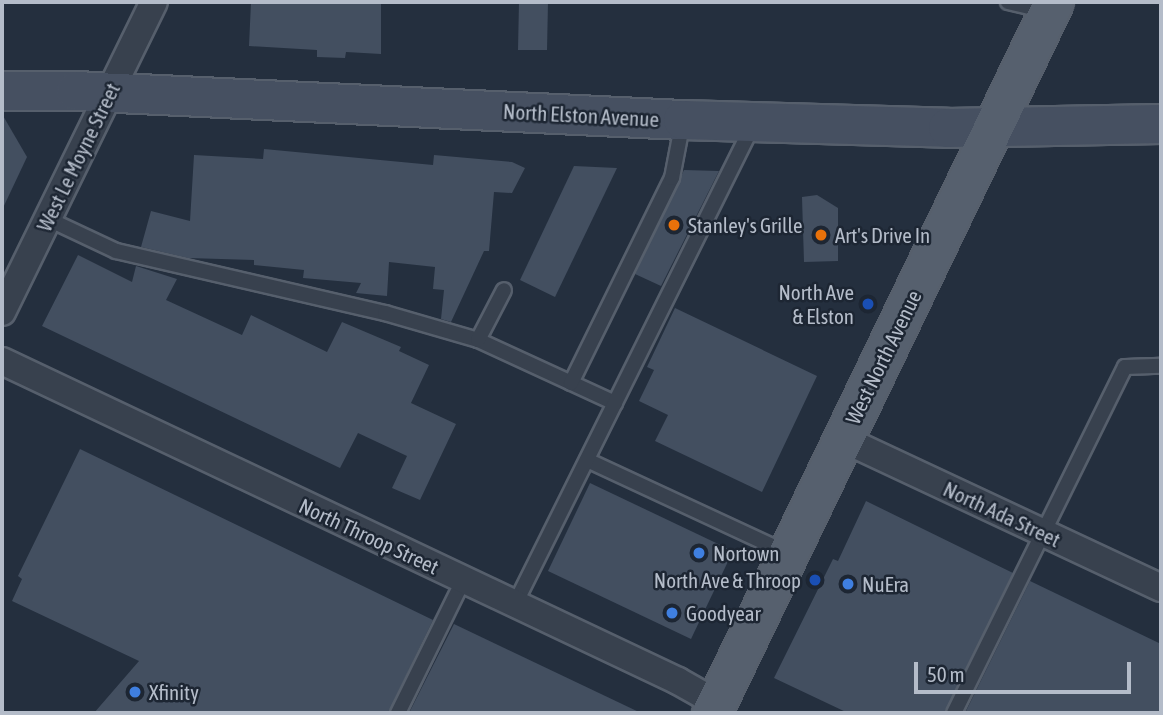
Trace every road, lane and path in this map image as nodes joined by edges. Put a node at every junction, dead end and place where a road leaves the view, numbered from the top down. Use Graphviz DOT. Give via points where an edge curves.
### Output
graph roads {
  1 [pos="155,2"];
  2 [pos="1008,2"];
  3 [pos="1051,7"];
  4 [pos="2,91"];
  5 [pos="110,92"];
  6 [pos="683,120"];
  7 [pos="755,121"];
  8 [pos="1161,124"];
  9 [pos="993,129"];
  10 [pos="48,219"];
  11 [pos="504,290"];
  12 [pos="2,312"];
  13 [pos="478,340"];
  14 [pos="2,361"];
  15 [pos="1161,366"];
  16 [pos="571,383"];
  17 [pos="615,402"];
  18 [pos="843,439"];
  19 [pos="587,460"];
  20 [pos="1042,533"];
  21 [pos="789,554"];
  22 [pos="463,580"];
  23 [pos="1161,589"];
  24 [pos="515,604"];
  25 [pos="721,710"];
  26 [pos="398,713"];
  27 [pos="954,713"];
  1 -- 5 [label="street, West Le Moyne Street"];
  2 -- 3 [label="lane"];
  3 -- 9 [label="main road, West North Avenue"];
  4 -- 5 [label="main road, North Elston Avenue"];
  5 -- 6 [label="main road, North Elston Avenue"];
  5 -- 10 [label="street, West Le Moyne Street"];
  6 -- 7 [label="main road, North Elston Avenue"];
  6 -- 16 [label="lane" via="671,178"];
  7 -- 9 [label="main road, North Elston Avenue"];
  7 -- 17 [label="lane"];
  8 -- 9 [label="main road, North Elston Avenue"];
  9 -- 18 [label="main road, West North Avenue"];
  10 -- 12 [label="street, West Le Moyne Street"];
  10 -- 13 [label="lane" via="116,251 385,313"];
  11 -- 13 [label="lane"];
  13 -- 16 [label="lane"];
  14 -- 22 [label="street, North Throop Street"];
  15 -- 20 [label="lane" via="1125,367"];
  16 -- 17 [label="lane"];
  17 -- 19 [label="lane"];
  18 -- 20 [label="street, North Ada Street"];
  18 -- 21 [label="main road, West North Avenue"];
  19 -- 21 [label="lane"];
  19 -- 24 [label="lane"];
  20 -- 23 [label="street, North Ada Street"];
  20 -- 27 [label="lane"];
  21 -- 25 [label="main road, West North Avenue"];
  22 -- 24 [label="street, North Throop Street"];
  22 -- 26 [label="lane"];
  24 -- 25 [label="street, North Throop Street"];
}
